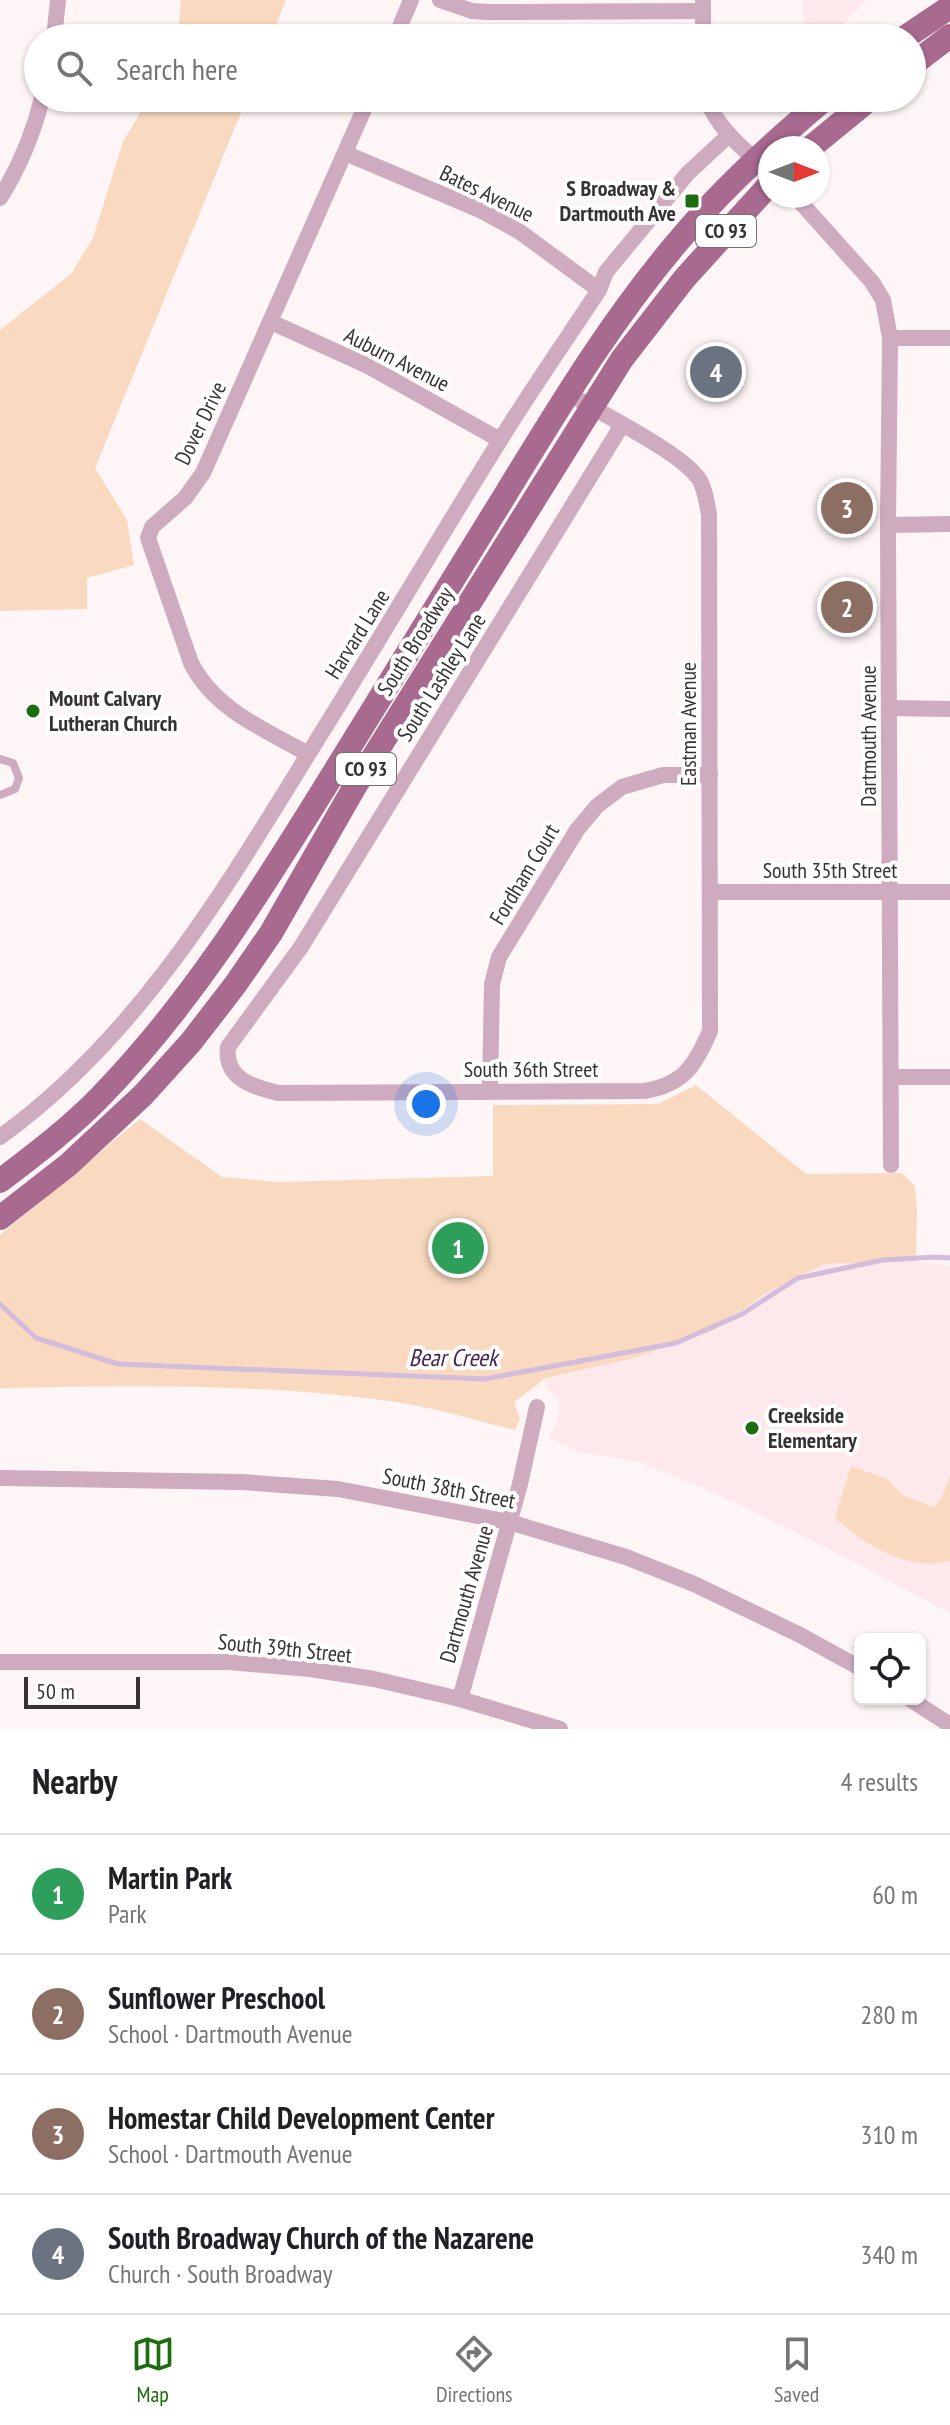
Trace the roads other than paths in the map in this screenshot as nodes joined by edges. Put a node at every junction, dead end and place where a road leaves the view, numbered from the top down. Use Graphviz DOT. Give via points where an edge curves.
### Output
graph roads {
  1 [pos="58,0"];
  2 [pos="411,0"];
  3 [pos="440,0"];
  4 [pos="703,6"];
  5 [pos="950,7"];
  6 [pos="55,24"];
  7 [pos="401,24"];
  8 [pos="925,24"];
  9 [pos="950,36"];
  10 [pos="926,54"];
  11 [pos="39,112"];
  12 [pos="363,112"];
  13 [pos="712,112"];
  14 [pos="813,112"];
  15 [pos="854,112"];
  16 [pos="729,135"];
  17 [pos="791,136"];
  18 [pos="825,136"];
  19 [pos="345,153"];
  20 [pos="758,161"];
  21 [pos="758,170"];
  22 [pos="758,197"];
  23 [pos="0,198"];
  24 [pos="806,208"];
  25 [pos="599,290"];
  26 [pos="271,322"];
  27 [pos="890,338"];
  28 [pos="950,338"];
  29 [pos="568,393"];
  30 [pos="591,408"];
  31 [pos="622,425"];
  32 [pos="500,440"];
  33 [pos="950,524"];
  34 [pos="888,525"];
  35 [pos="889,708"];
  36 [pos="950,709"];
  37 [pos="308,754"];
  38 [pos="0,759"];
  39 [pos="710,775"];
  40 [pos="0,795"];
  41 [pos="711,892"];
  42 [pos="891,892"];
  43 [pos="950,892"];
  44 [pos="232,1071"];
  45 [pos="892,1077"];
  46 [pos="950,1077"];
  47 [pos="490,1090"];
  48 [pos="644,1091"];
  49 [pos="0,1137"];
  50 [pos="891,1165"];
  51 [pos="0,1181"];
  52 [pos="0,1218"];
  53 [pos="537,1407"];
  54 [pos="0,1478"];
  55 [pos="509,1522"];
  56 [pos="0,1662"];
  57 [pos="854,1665"];
  58 [pos="460,1699"];
  59 [pos="919,1705"];
  60 [pos="950,1725"];
  61 [pos="560,1729"];
  1 -- 6 [label="street"];
  2 -- 7 [label="street"];
  3 -- 4 [label="street" via="489,12"];
  5 -- 8 [label="main road"];
  9 -- 10 [label="main road"];
  11 -- 23 [label="street" via="22,162"];
  12 -- 19 [label="street, Dover Drive"];
  13 -- 16 [label="street"];
  14 -- 17 [label="main road, South Broadway / CO 93"];
  15 -- 18 [label="main road"];
  16 -- 20 [label="street"];
  16 -- 25 [label="street, Harvard Lane" via="657,208 606,272"];
  19 -- 25 [label="street, Bates Avenue" via="508,225"];
  19 -- 26 [label="street, Dover Drive"];
  21 -- 29 [label="main road, South Broadway / CO 93" via="712,203 652,272"];
  22 -- 30 [label="main road, South Broadway / CO 93" via="668,298"];
  24 -- 27 [label="street, Dartmouth Avenue" via="872,282 883,300"];
  25 -- 32 [label="street, Harvard Lane"];
  26 -- 32 [label="street, Auburn Avenue" via="368,366"];
  26 -- 37 [label="street, Dover Drive" via="203,473 185,498 152,527 148,538 200,680 234,712"];
  27 -- 28 [label="street"];
  27 -- 34 [label="street, Dartmouth Avenue"];
  29 -- 30 [label="street, Eastman Avenue"];
  29 -- 51 [label="main road, South Broadway / CO 93" via="230,937 98,1099"];
  30 -- 31 [label="street, Eastman Avenue"];
  30 -- 52 [label="main road, South Broadway / CO 93" via="235,985 143,1095 68,1165"];
  31 -- 39 [label="street, Eastman Avenue" via="684,462 706,497"];
  31 -- 44 [label="street, South Lashley Lane" via="301,947 228,1047 226,1060"];
  32 -- 37 [label="street, Harvard Lane"];
  33 -- 34 [label="street"];
  34 -- 35 [label="street, Dartmouth Avenue"];
  35 -- 36 [label="street"];
  35 -- 42 [label="street, Dartmouth Avenue"];
  37 -- 49 [label="street, Harvard Lane" via="208,915 155,986 100,1050"];
  38 -- 40 [label="lane" via="13,763 19,778 15,789"];
  39 -- 41 [label="street, Eastman Avenue"];
  39 -- 47 [label="street, Fordham Court" via="663,775 622,787 577,830 499,957 492,984"];
  41 -- 42 [label="street, South 35th Street"];
  41 -- 48 [label="street, Eastman Avenue" via="710,1031 698,1059 677,1080"];
  42 -- 43 [label="street, South 35th Street"];
  42 -- 45 [label="street, Dartmouth Avenue"];
  44 -- 47 [label="street, South 36th Street" via="278,1093"];
  45 -- 46 [label="street"];
  45 -- 50 [label="street, Dartmouth Avenue"];
  47 -- 48 [label="street, South 36th Street"];
  53 -- 55 [label="street, Dartmouth Avenue"];
  54 -- 55 [label="street, South 38th Street" via="338,1489"];
  55 -- 57 [label="street, South 38th Street" via="694,1584"];
  55 -- 58 [label="street, Dartmouth Avenue"];
  56 -- 58 [label="street, South 39th Street" via="228,1662 349,1675"];
  58 -- 61 [label="street, South 39th Street"];
  59 -- 60 [label="street"];
}
